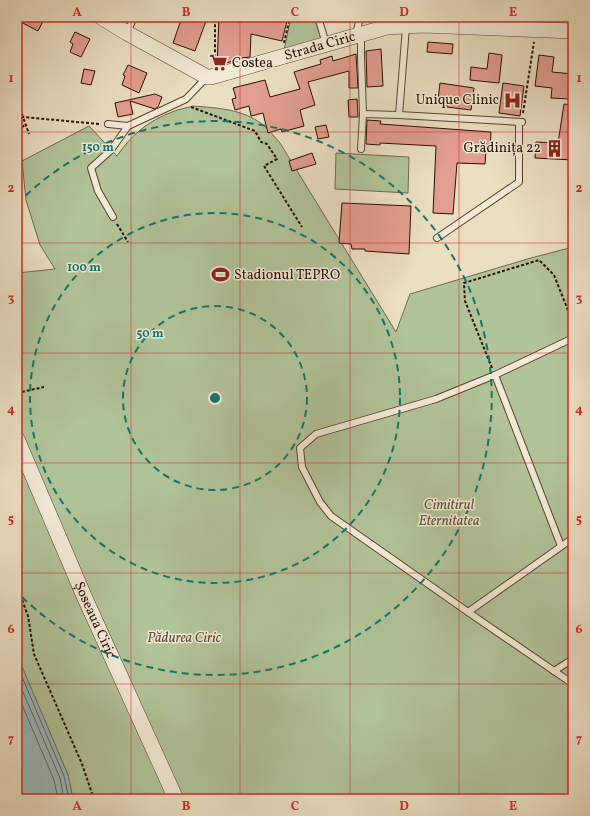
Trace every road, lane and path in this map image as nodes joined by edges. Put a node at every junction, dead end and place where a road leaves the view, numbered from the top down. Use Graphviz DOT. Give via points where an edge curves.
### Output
graph roads {
  1 [pos="101,17"];
  2 [pos="134,17"];
  3 [pos="209,17"];
  4 [pos="290,17"];
  5 [pos="318,17"];
  6 [pos="360,17"];
  7 [pos="406,25"];
  8 [pos="537,31"];
  9 [pos="573,31"];
  10 [pos="127,33"];
  11 [pos="359,34"];
  12 [pos="326,44"];
  13 [pos="280,58"];
  14 [pos="211,77"];
  15 [pos="186,99"];
  16 [pos="17,100"];
  17 [pos="362,114"];
  18 [pos="400,115"];
  19 [pos="23,117"];
  20 [pos="17,120"];
  21 [pos="520,122"];
  22 [pos="108,124"];
  23 [pos="26,125"];
  24 [pos="128,126"];
  25 [pos="18,129"];
  26 [pos="29,134"];
  27 [pos="361,149"];
  28 [pos="113,217"];
  29 [pos="302,227"];
  30 [pos="437,238"];
  31 [pos="128,242"];
  32 [pos="573,323"];
  33 [pos="573,338"];
  34 [pos="495,375"];
  35 [pos="44,387"];
  36 [pos="17,393"];
  37 [pos="17,439"];
  38 [pos="573,538"];
  39 [pos="561,546"];
  40 [pos="17,586"];
  41 [pos="468,612"];
  42 [pos="573,659"];
  43 [pos="554,671"];
  44 [pos="573,684"];
  45 [pos="94,799"];
  46 [pos="176,799"];
  1 -- 10 [label="street"];
  2 -- 10 [label="lane"];
  3 -- 14 [label="path" via="215,22"];
  4 -- 13 [label="path"];
  5 -- 12 [label="lane"];
  6 -- 11 [label="lane"];
  7 -- 8 [label="street, Strada Ciric"];
  7 -- 11 [label="street, Strada Ciric"];
  7 -- 18 [label="lane"];
  8 -- 9 [label="street, Strada Ciric"];
  8 -- 21 [label="path"];
  10 -- 14 [label="street"];
  11 -- 12 [label="street, Strada Ciric"];
  11 -- 17 [label="lane"];
  12 -- 13 [label="street, Strada Ciric"];
  13 -- 14 [label="street, Strada Ciric"];
  14 -- 15 [label="lane"];
  15 -- 24 [label="lane"];
  15 -- 29 [label="path" via="191,107 255,132 261,142 267,144 277,159 264,166"];
  16 -- 19 [label="path"];
  17 -- 18 [label="lane"];
  17 -- 27 [label="lane"];
  18 -- 21 [label="lane"];
  19 -- 20 [label="path"];
  19 -- 22 [label="path"];
  19 -- 23 [label="path"];
  21 -- 30 [label="lane" via="519,182"];
  22 -- 24 [label="lane"];
  23 -- 25 [label="path"];
  23 -- 26 [label="path"];
  24 -- 28 [label="lane" via="111,150 91,168 98,191"];
  28 -- 31 [label="path"];
  32 -- 34 [label="path" via="554,275 539,260 464,283 465,301"];
  33 -- 34 [label="lane"];
  34 -- 39 [label="lane"];
  34 -- 41 [label="lane" via="436,399 316,434 300,448 302,467 320,502 331,516"];
  35 -- 36 [label="path"];
  37 -- 46 [label="street, Șoseaua Ciric" via="84,596"];
  38 -- 39 [label="lane"];
  39 -- 41 [label="lane"];
  40 -- 45 [label="path" via="28,616 34,654 82,764"];
  41 -- 43 [label="lane"];
  42 -- 43 [label="lane"];
  43 -- 44 [label="lane"];
}
